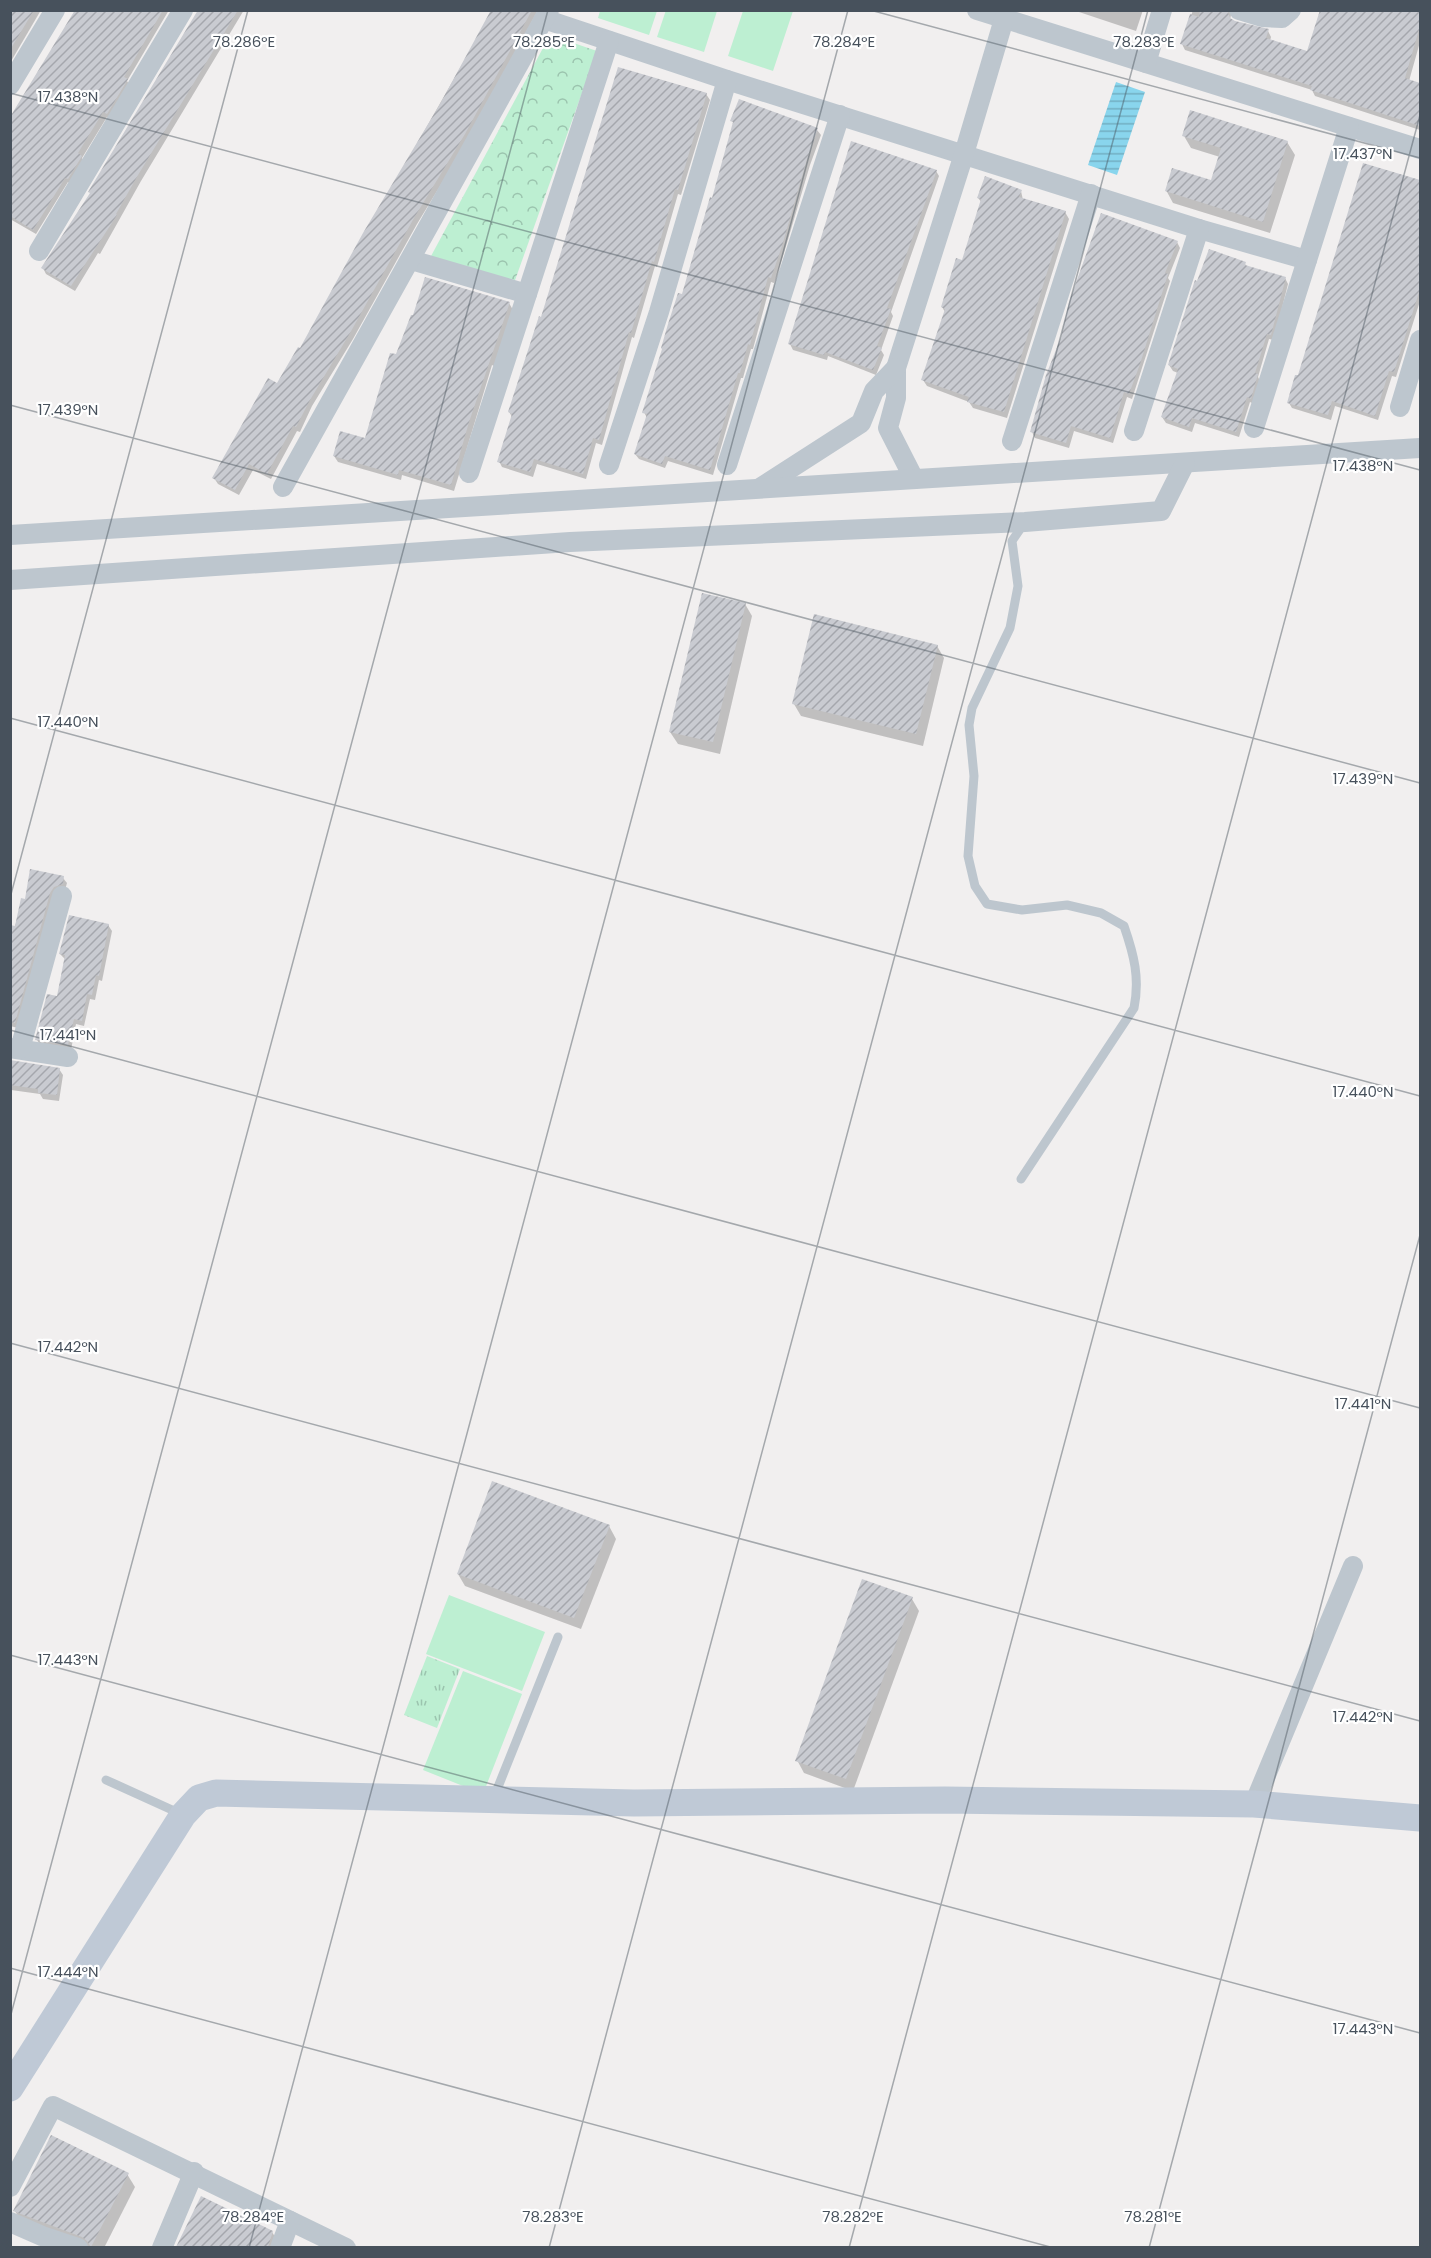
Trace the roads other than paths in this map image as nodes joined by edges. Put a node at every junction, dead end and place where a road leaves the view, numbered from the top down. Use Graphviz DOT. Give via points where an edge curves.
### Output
graph roads {
  1 [pos="55,10"];
  2 [pos="183,10"];
  3 [pos="977,10"];
  4 [pos="1162,10"];
  5 [pos="1239,10"];
  6 [pos="1292,10"];
  7 [pos="547,15"];
  8 [pos="1004,19"];
  9 [pos="609,40"];
  10 [pos="1146,63"];
  11 [pos="727,80"];
  12 [pos="10,85"];
  13 [pos="840,115"];
  14 [pos="1349,127"];
  15 [pos="1420,149"];
  16 [pos="964,154"];
  17 [pos="1091,194"];
  18 [pos="1199,229"];
  19 [pos="39,251"];
  20 [pos="1308,260"];
  21 [pos="411,261"];
  22 [pos="527,294"];
  23 [pos="1420,340"];
  24 [pos="896,368"];
  25 [pos="1400,407"];
  26 [pos="1254,428"];
  27 [pos="1134,431"];
  28 [pos="1012,441"];
  29 [pos="1420,448"];
  30 [pos="1185,463"];
  31 [pos="609,465"];
  32 [pos="727,465"];
  33 [pos="469,473"];
  34 [pos="914,479"];
  35 [pos="282,487"];
  36 [pos="757,490"];
  37 [pos="1024,522"];
  38 [pos="10,535"];
  39 [pos="10,580"];
  40 [pos="62,896"];
  41 [pos="15,1048"];
  42 [pos="68,1057"];
  43 [pos="1021,1179"];
  44 [pos="1353,1566"];
  45 [pos="558,1636"];
  46 [pos="106,1780"];
  47 [pos="494,1800"];
  48 [pos="1254,1804"];
  49 [pos="183,1815"];
  50 [pos="1420,1818"];
  51 [pos="10,2088"];
  52 [pos="194,2172"];
  53 [pos="10,2187"];
  54 [pos="290,2221"];
  55 [pos="10,2222"];
  56 [pos="40,2242"];
  57 [pos="78,2247"];
  58 [pos="162,2247"];
  59 [pos="280,2247"];
  60 [pos="346,2247"];
  1 -- 12 [label="street"];
  2 -- 19 [label="street"];
  3 -- 8 [label="street"];
  4 -- 10 [label="street"];
  5 -- 6 [label="street" via="1282,18"];
  7 -- 9 [label="street"];
  7 -- 21 [label="street"];
  8 -- 10 [label="street"];
  8 -- 16 [label="street"];
  9 -- 11 [label="street"];
  9 -- 22 [label="street"];
  10 -- 14 [label="street"];
  11 -- 13 [label="street"];
  11 -- 31 [label="street"];
  13 -- 16 [label="street"];
  13 -- 32 [label="street"];
  14 -- 15 [label="street"];
  14 -- 20 [label="street"];
  16 -- 17 [label="street"];
  16 -- 24 [label="street"];
  17 -- 18 [label="street"];
  17 -- 28 [label="street"];
  18 -- 20 [label="street"];
  18 -- 27 [label="street"];
  20 -- 26 [label="street"];
  21 -- 22 [label="street"];
  21 -- 35 [label="street"];
  22 -- 33 [label="street"];
  23 -- 25 [label="street"];
  24 -- 34 [label="street" via="896,398 888,428"];
  24 -- 36 [label="street" via="874,391 861,423"];
  29 -- 30 [label="street"];
  30 -- 34 [label="street"];
  30 -- 37 [label="street" via="1161,511"];
  34 -- 36 [label="street"];
  36 -- 38 [label="street"];
  37 -- 39 [label="street" via="570,542"];
  37 -- 43 [label="lane" via="1012,540 1018,586 1010,628 972,708 969,725 974,776 968,856 975,886 987,904 1022,910 1067,905 1101,913 1124,926 1133,952 1138,988 1134,1008"];
  40 -- 41 [label="street"];
  41 -- 42 [label="street"];
  44 -- 48 [label="street"];
  45 -- 47 [label="lane"];
  46 -- 49 [label="lane"];
  47 -- 48 [label="street"];
  47 -- 49 [label="street" via="216,1793 199,1798"];
  48 -- 50 [label="street"];
  49 -- 51 [label="street"];
  52 -- 53 [label="street" via="53,2106"];
  52 -- 54 [label="street"];
  52 -- 58 [label="street"];
  54 -- 59 [label="street"];
  54 -- 60 [label="street"];
  55 -- 56 [label="street"];
  56 -- 57 [label="street"];
}
